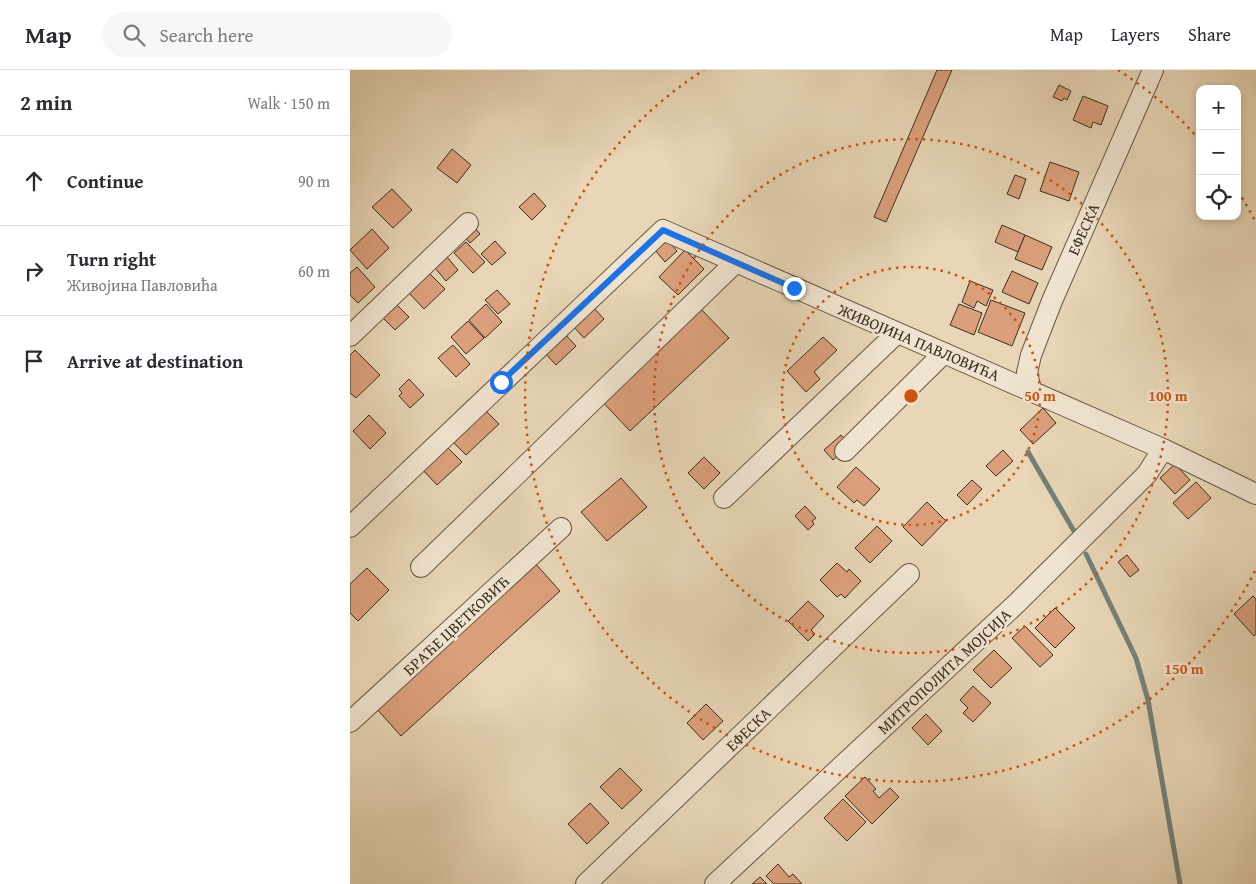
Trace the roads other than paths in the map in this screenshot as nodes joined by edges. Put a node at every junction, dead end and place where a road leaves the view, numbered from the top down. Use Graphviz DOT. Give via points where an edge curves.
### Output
graph roads {
  1 [pos="1153,70"];
  2 [pos="468,224"];
  3 [pos="736,262"];
  4 [pos="897,333"];
  5 [pos="350,336"];
  6 [pos="944,353"];
  7 [pos="1031,390"];
  8 [pos="1163,449"];
  9 [pos="845,451"];
  10 [pos="1256,494"];
  11 [pos="724,498"];
  12 [pos="350,527"];
  13 [pos="561,528"];
  14 [pos="421,567"];
  15 [pos="909,574"];
  16 [pos="350,722"];
  17 [pos="586,884"];
  18 [pos="715,884"];
  1 -- 7 [label="street, ЕФЕСКА" via="1031,354 1027,373"];
  2 -- 5 [label="street"];
  3 -- 4 [label="street, ЖИВОЈИНА ПАВЛОВИЋА"];
  3 -- 12 [label="street, ЖИВОЈИНА ПАВЛОВИЋА" via="663,230"];
  3 -- 14 [label="street"];
  4 -- 6 [label="street, ЖИВОЈИНА ПАВЛОВИЋА"];
  4 -- 11 [label="street"];
  6 -- 7 [label="street, ЖИВОЈИНА ПАВЛОВИЋА"];
  6 -- 9 [label="street"];
  7 -- 8 [label="street, ЖИВОЈИНА ПАВЛОВИЋА"];
  8 -- 10 [label="street, ЖИВОЈИНА ПАВЛОВИЋА"];
  8 -- 18 [label="street, МИТРОПОЛИТА МОЈСИЈА" via="1147,474 1017,603"];
  13 -- 16 [label="street, БРАЋЕ ЦВЕТКОВИЋ"];
  15 -- 17 [label="street, ЕФЕСКА"];
}
